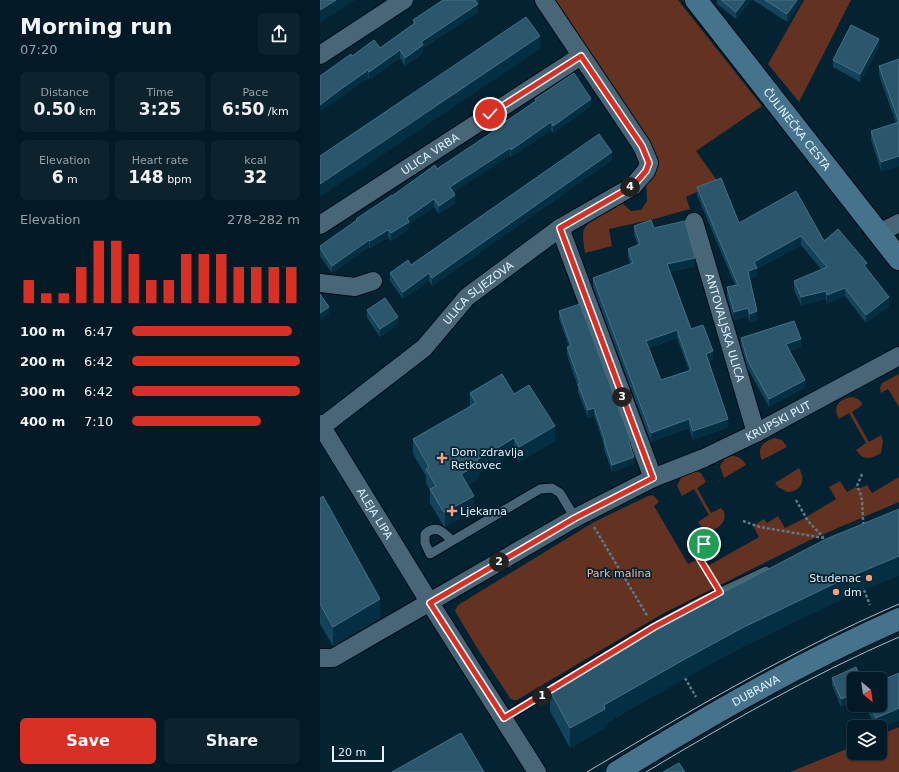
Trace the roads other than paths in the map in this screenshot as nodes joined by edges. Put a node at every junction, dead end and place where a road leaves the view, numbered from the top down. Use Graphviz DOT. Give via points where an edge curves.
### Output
graph roads {
  1 [pos="404,0"];
  2 [pos="544,0"];
  3 [pos="696,0"];
  4 [pos="320,55"];
  5 [pos="581,56"];
  6 [pos="694,222"];
  7 [pos="899,223"];
  8 [pos="320,225"];
  9 [pos="560,228"];
  10 [pos="879,233"];
  11 [pos="899,259"];
  12 [pos="373,281"];
  13 [pos="320,283"];
  14 [pos="899,356"];
  15 [pos="321,426"];
  16 [pos="756,434"];
  17 [pos="653,478"];
  18 [pos="582,519"];
  19 [pos="452,541"];
  20 [pos="778,565"];
  21 [pos="430,603"];
  22 [pos="899,619"];
  23 [pos="320,658"];
  24 [pos="504,718"];
  25 [pos="537,772"];
  26 [pos="617,772"];
  1 -- 4 [label="street"];
  2 -- 5 [label="street"];
  3 -- 10 [label="main road, ČULINEČKA CESTA"];
  5 -- 8 [label="street, ULICA VRBA"];
  5 -- 9 [label="street, ULICA SLJEZOVA" via="642,146 649,163 646,171 633,186"];
  6 -- 16 [label="street, ANTOVALJSKA ULICA"];
  7 -- 10 [label="street"];
  9 -- 15 [label="street, ULICA SLJEZOVA" via="467,297 424,348"];
  9 -- 17 [label="street"];
  10 -- 11 [label="main road, ČULINEČKA CESTA"];
  12 -- 13 [label="street" via="355,287"];
  14 -- 16 [label="street, KRUPSKI PUT"];
  15 -- 21 [label="street, ALEJA LIPA"];
  16 -- 17 [label="street, KRUPSKI PUT"];
  17 -- 18 [label="street, KRUPSKI PUT"];
  18 -- 19 [label="lane" via="560,493 552,488 540,490"];
  18 -- 21 [label="street, KRUPSKI PUT"];
  19 -- 19 [label="lane" via="430,554 425,543 425,534 434,529 443,531"];
  20 -- 24 [label="lane" via="654,627"];
  21 -- 23 [label="street" via="334,658"];
  21 -- 24 [label="street, ALEJA LIPA"];
  22 -- 26 [label="main road, DUBRAVA" via="772,682"];
  24 -- 25 [label="street, ALEJA LIPA"];
}
